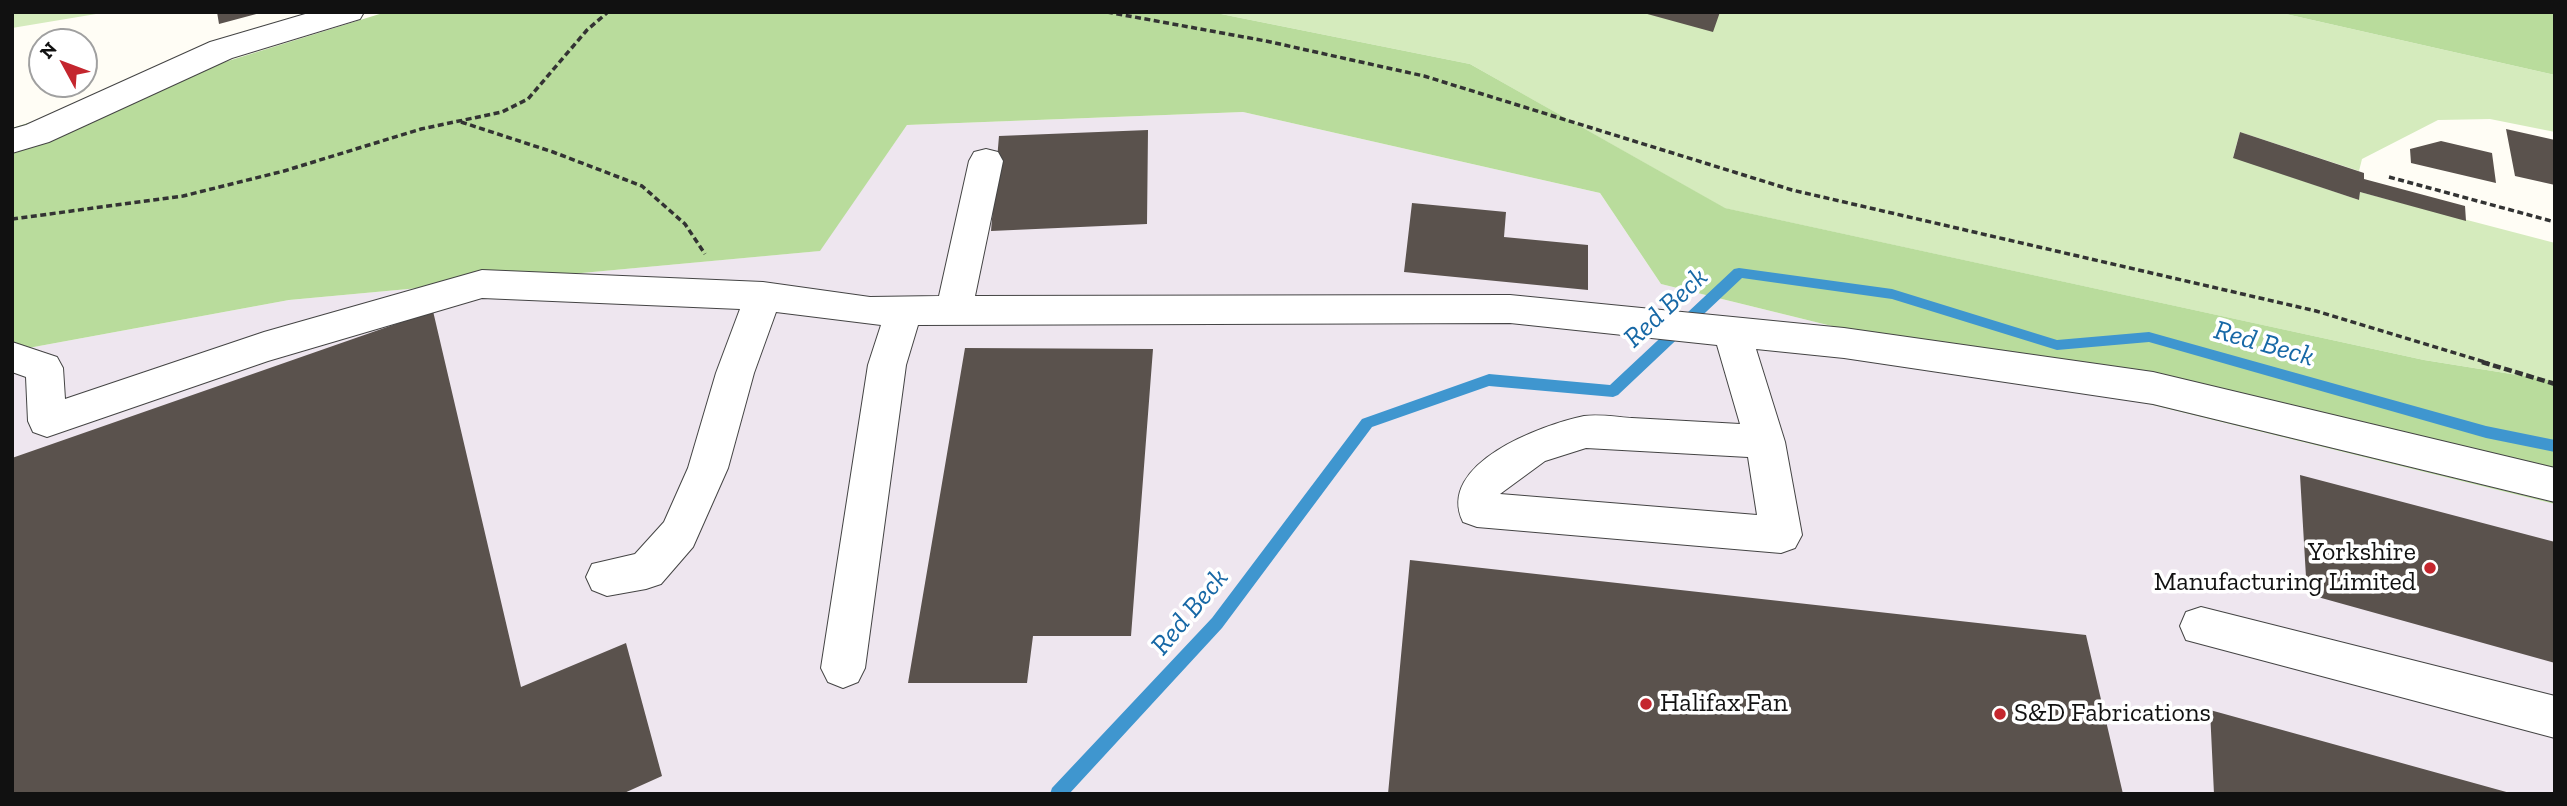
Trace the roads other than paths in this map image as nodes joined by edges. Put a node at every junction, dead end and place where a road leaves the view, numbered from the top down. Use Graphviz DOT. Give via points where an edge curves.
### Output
graph roads {
  1 [pos="349,12"];
  2 [pos="12,141"];
  3 [pos="986,161"];
  4 [pos="763,296"];
  5 [pos="904,310"];
  6 [pos="954,311"];
  7 [pos="1724,331"];
  8 [pos="12,357"];
  9 [pos="1765,442"];
  10 [pos="2555,485"];
  11 [pos="607,577"];
  12 [pos="2201,625"];
  13 [pos="844,668"];
  14 [pos="2555,717"];
  1 -- 2 [label="street" via="221,50 37,134"];
  3 -- 6 [label="street"];
  4 -- 5 [label="street" via="870,311"];
  4 -- 8 [label="street" via="482,284 264,347 47,421 44,368"];
  4 -- 11 [label="street" via="708,468 679,534 646,571"];
  5 -- 6 [label="street"];
  5 -- 13 [label="street" via="887,365"];
  6 -- 7 [label="street" via="1510,309"];
  7 -- 9 [label="street"];
  7 -- 10 [label="street" via="1844,343 2153,388"];
  9 -- 9 [label="street" via="1781,535 1477,510 1480,486 1532,449 1586,432"];
  12 -- 14 [label="street"];
}
